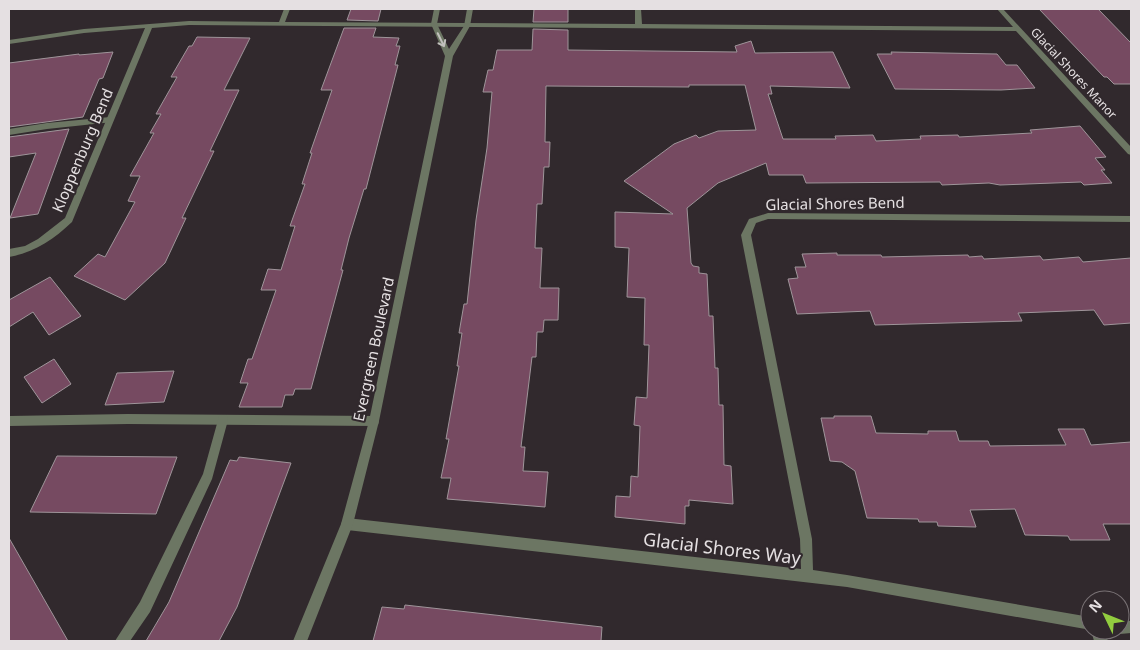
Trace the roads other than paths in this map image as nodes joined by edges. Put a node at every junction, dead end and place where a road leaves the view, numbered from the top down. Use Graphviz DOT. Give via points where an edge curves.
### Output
graph roads {
  1 [pos="287,9"];
  2 [pos="436,9"];
  3 [pos="470,9"];
  4 [pos="638,9"];
  5 [pos="1000,9"];
  6 [pos="281,24"];
  7 [pos="434,24"];
  8 [pos="149,26"];
  9 [pos="467,26"];
  10 [pos="639,26"];
  11 [pos="1018,29"];
  12 [pos="9,42"];
  13 [pos="449,56"];
  14 [pos="110,120"];
  15 [pos="9,132"];
  16 [pos="1131,152"];
  17 [pos="1131,219"];
  18 [pos="9,253"];
  19 [pos="223,420"];
  20 [pos="9,421"];
  21 [pos="374,421"];
  22 [pos="347,524"];
  23 [pos="807,577"];
  24 [pos="1080,622"];
  25 [pos="122,641"];
  26 [pos="300,641"];
  1 -- 6 [label="street"];
  2 -- 7 [label="street"];
  3 -- 9 [label="street"];
  4 -- 10 [label="street"];
  5 -- 11 [label="street"];
  6 -- 7 [label="street, Glacial Shores Manor"];
  6 -- 8 [label="street, Glacial Shores Manor"];
  7 -- 9 [label="street, Glacial Shores Manor"];
  7 -- 13 [label="street, one-way"];
  8 -- 12 [label="street, Glacial Shores Manor"];
  8 -- 14 [label="street, Kloppenburg Bend"];
  9 -- 10 [label="street, Glacial Shores Manor"];
  9 -- 13 [label="street, Evergreen Boulevard"];
  10 -- 11 [label="street, Glacial Shores Manor"];
  11 -- 16 [label="street, Glacial Shores Manor"];
  13 -- 21 [label="street, Evergreen Boulevard"];
  14 -- 15 [label="street"];
  14 -- 18 [label="street, Kloppenburg Bend" via="69,220 47,240 28,250"];
  17 -- 23 [label="street, Glacial Shores Bend" via="768,216 752,221 746,235 806,539"];
  19 -- 20 [label="street"];
  19 -- 21 [label="street"];
  19 -- 25 [label="street" via="208,475 145,607"];
  21 -- 22 [label="street, Evergreen Boulevard"];
  22 -- 23 [label="street, Glacial Shores Way"];
  22 -- 26 [label="street, Evergreen Boulevard"];
  23 -- 24 [label="street, Glacial Shores Way" via="847,581"];
}
